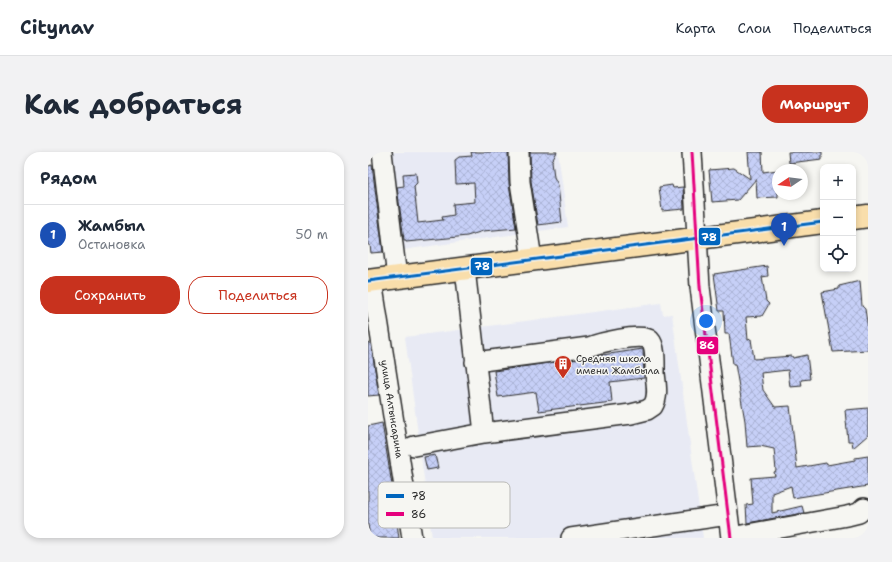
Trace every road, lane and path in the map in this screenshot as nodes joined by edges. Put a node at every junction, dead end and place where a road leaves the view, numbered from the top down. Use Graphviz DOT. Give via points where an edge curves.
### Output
graph roads {
  1 [pos="382,152"];
  2 [pos="519,152"];
  3 [pos="692,152"];
  4 [pos="868,216"];
  5 [pos="856,218"];
  6 [pos="820,222"];
  7 [pos="698,238"];
  8 [pos="532,259"];
  9 [pos="465,269"];
  10 [pos="397,278"];
  11 [pos="370,281"];
  12 [pos="475,362"];
  13 [pos="484,433"];
  14 [pos="414,446"];
  15 [pos="403,482"];
  16 [pos="864,508"];
  17 [pos="728,515"];
  18 [pos="410,528"];
  19 [pos="669,531"];
  20 [pos="412,538"];
  21 [pos="571,538"];
  22 [pos="731,538"];
  1 -- 10 [label="street"];
  2 -- 8 [label="street" via="520,182"];
  3 -- 7 [label="street"];
  4 -- 5 [label="highway"];
  6 -- 7 [label="highway"];
  7 -- 8 [label="highway"];
  7 -- 17 [label="street" via="700,287 709,371"];
  8 -- 9 [label="highway"];
  9 -- 10 [label="highway"];
  9 -- 12 [label="street"];
  10 -- 11 [label="highway"];
  11 -- 15 [label="street, улица Алтынсарина"];
  12 -- 13 [label="street"];
  12 -- 13 [label="street" via="589,347 638,336 651,340 653,349 657,394 656,402 647,410"];
  13 -- 14 [label="street"];
  16 -- 22 [label="street" via="859,513 847,516"];
  17 -- 19 [label="street" via="704,518"];
  17 -- 22 [label="street"];
  18 -- 20 [label="street, улица Алтынсарина"];
  19 -- 21 [label="street"];
}
